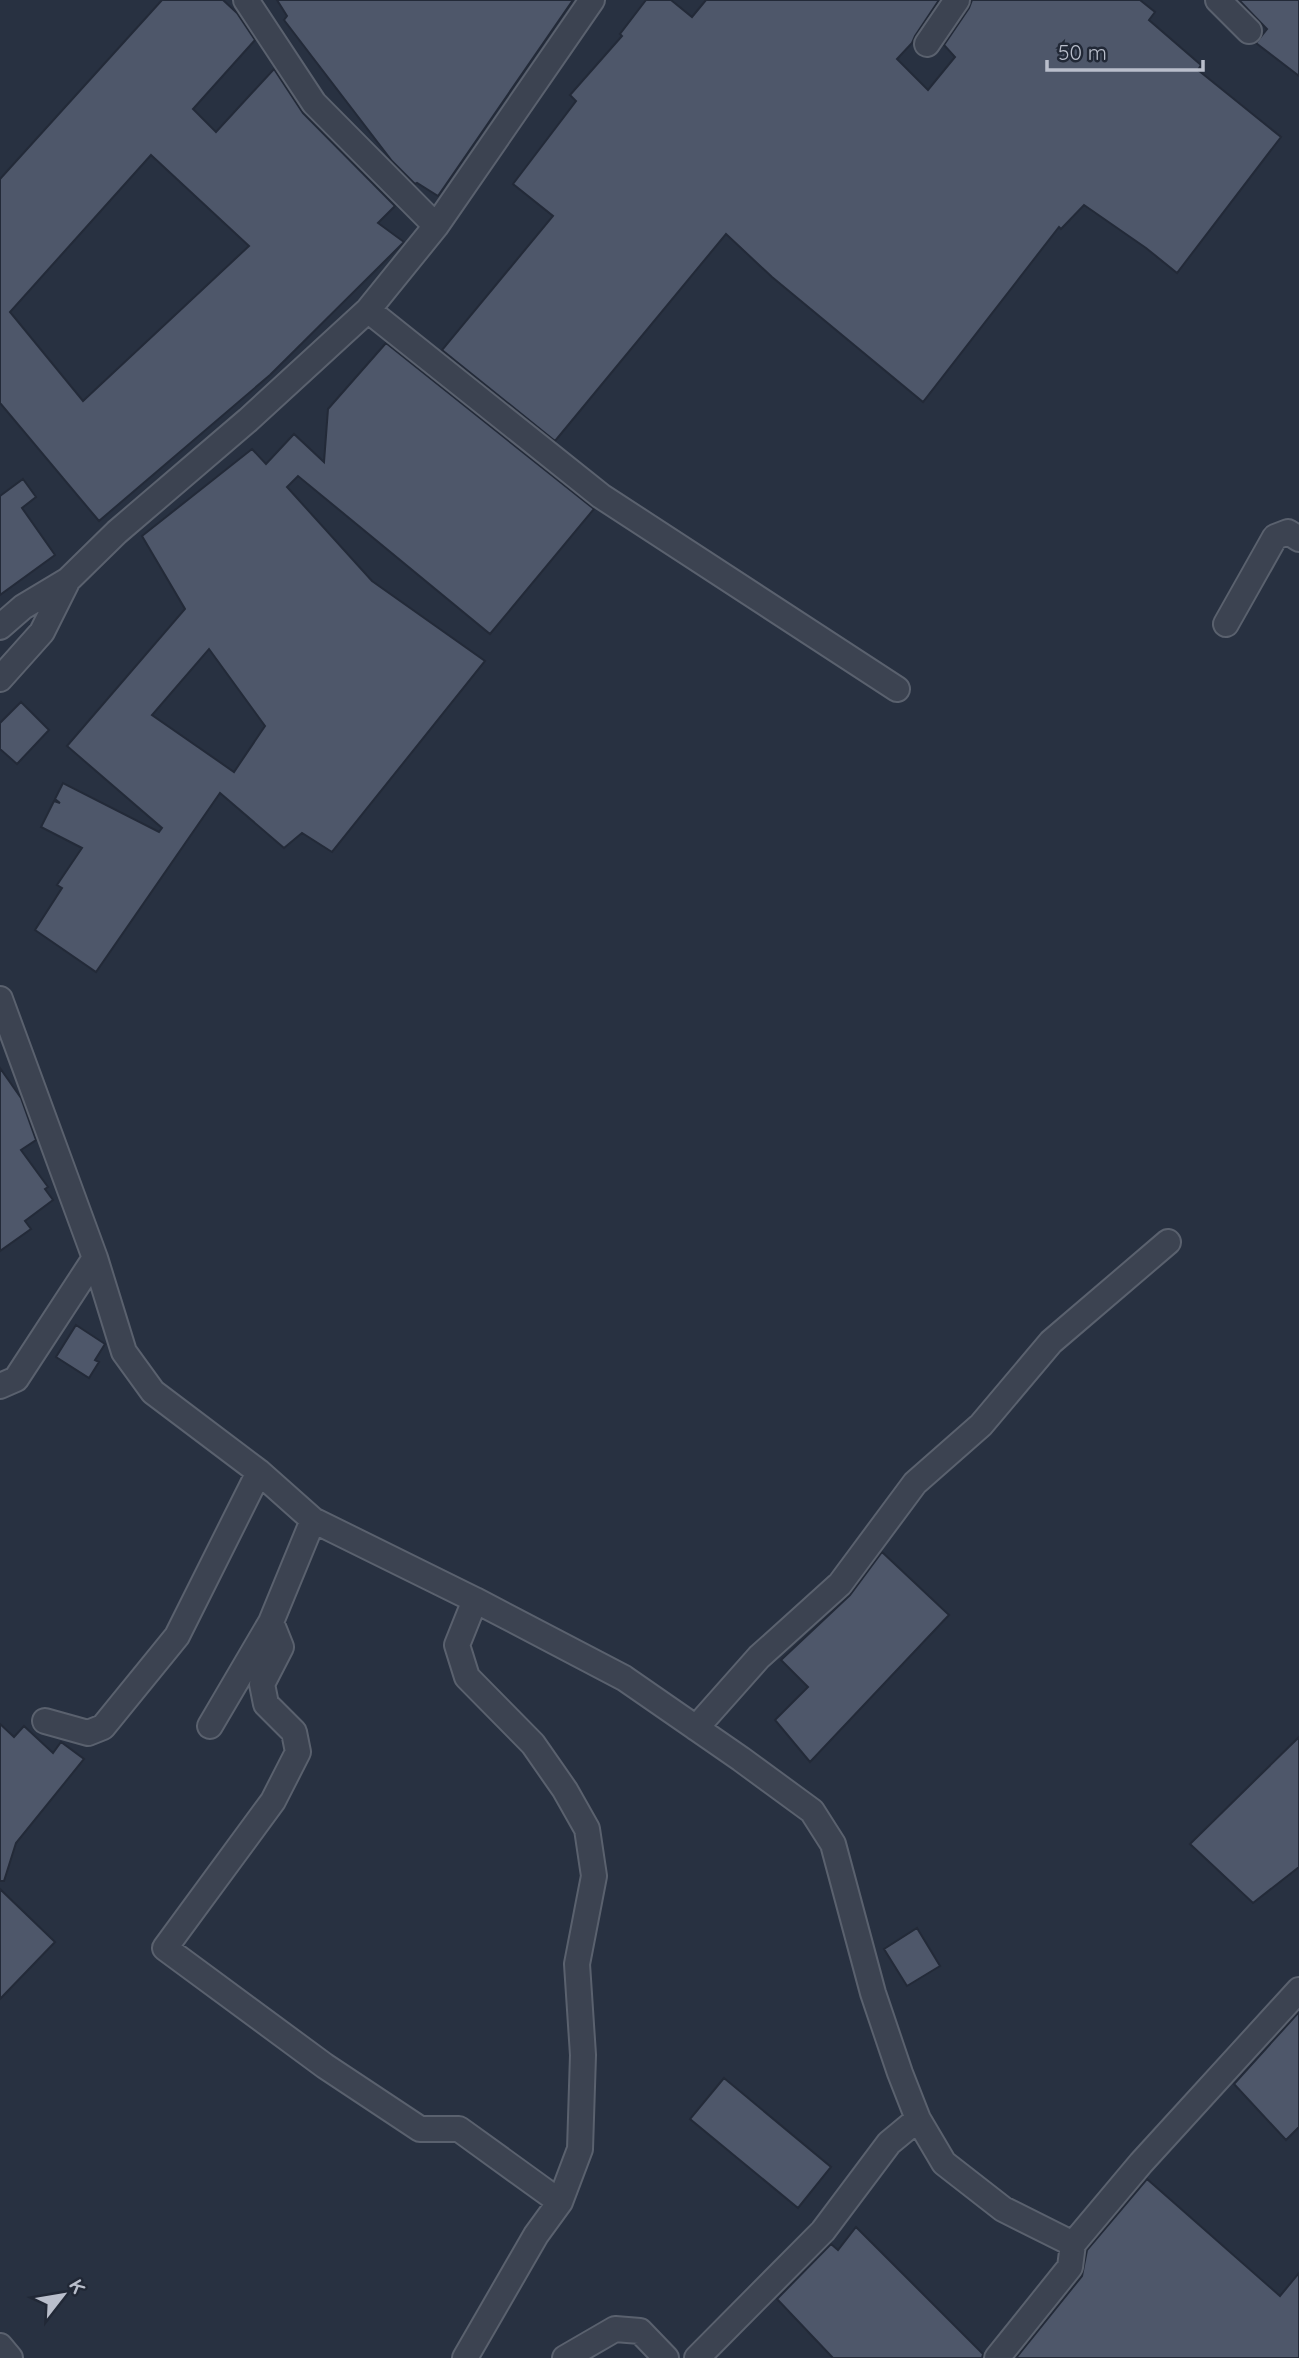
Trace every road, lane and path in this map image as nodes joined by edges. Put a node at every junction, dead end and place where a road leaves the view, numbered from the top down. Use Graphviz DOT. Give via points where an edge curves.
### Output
graph roads {
  1 [pos="246,0"];
  2 [pos="592,0"];
  3 [pos="957,0"];
  4 [pos="1218,0"];
  5 [pos="1249,31"];
  6 [pos="928,44"];
  7 [pos="436,226"];
  8 [pos="368,310"];
  9 [pos="1299,539"];
  10 [pos="68,579"];
  11 [pos="1226,624"];
  12 [pos="0,627"];
  13 [pos="0,680"];
  14 [pos="897,690"];
  15 [pos="0,999"];
  16 [pos="8,1051"];
  17 [pos="1168,1242"];
  18 [pos="95,1258"];
  19 [pos="0,1386"];
  20 [pos="259,1472"];
  21 [pos="313,1520"];
  22 [pos="475,1600"];
  23 [pos="271,1622"];
  24 [pos="45,1721"];
  25 [pos="211,1726"];
  26 [pos="696,1728"];
  27 [pos="1299,1990"];
  28 [pos="918,2119"];
  29 [pos="559,2202"];
  30 [pos="1073,2245"];
  31 [pos="0,2346"];
  32 [pos="10,2358"];
  33 [pos="466,2358"];
  34 [pos="565,2358"];
  35 [pos="666,2358"];
  36 [pos="697,2358"];
  37 [pos="997,2358"];
  1 -- 7 [label="street" via="314,103"];
  2 -- 7 [label="street"];
  3 -- 6 [label="street"];
  4 -- 5 [label="street"];
  7 -- 8 [label="street"];
  8 -- 10 [label="street"];
  8 -- 14 [label="street" via="601,496"];
  9 -- 11 [label="street" via="1289,532 1275,537"];
  10 -- 12 [label="street"];
  10 -- 13 [label="street" via="41,632"];
  15 -- 16 [label="street"];
  16 -- 18 [label="street"];
  17 -- 26 [label="street" via="1051,1342 981,1425 915,1483 840,1584 759,1657"];
  18 -- 19 [label="street" via="16,1379"];
  18 -- 20 [label="street" via="124,1352 153,1392"];
  20 -- 21 [label="street"];
  20 -- 24 [label="street" via="177,1636 103,1727 88,1733"];
  21 -- 22 [label="street"];
  21 -- 23 [label="street"];
  22 -- 26 [label="street" via="624,1678"];
  22 -- 29 [label="street" via="457,1645 467,1677 533,1744 565,1790 587,1829 594,1876 577,1964 583,2055 580,2148"];
  23 -- 25 [label="street"];
  23 -- 29 [label="street" via="281,1647 262,1684 266,1704 294,1732 298,1752 273,1801 165,1948 325,2066 420,2129 460,2129"];
  26 -- 28 [label="street" via="811,1811 832,1844 873,1993"];
  27 -- 30 [label="street"];
  28 -- 30 [label="street" via="944,2163 1003,2209"];
  28 -- 36 [label="street" via="889,2143 823,2231"];
  29 -- 33 [label="street"];
  30 -- 37 [label="street" via="1070,2267"];
  31 -- 32 [label="street"];
  34 -- 35 [label="street" via="615,2329 640,2331"];
}
